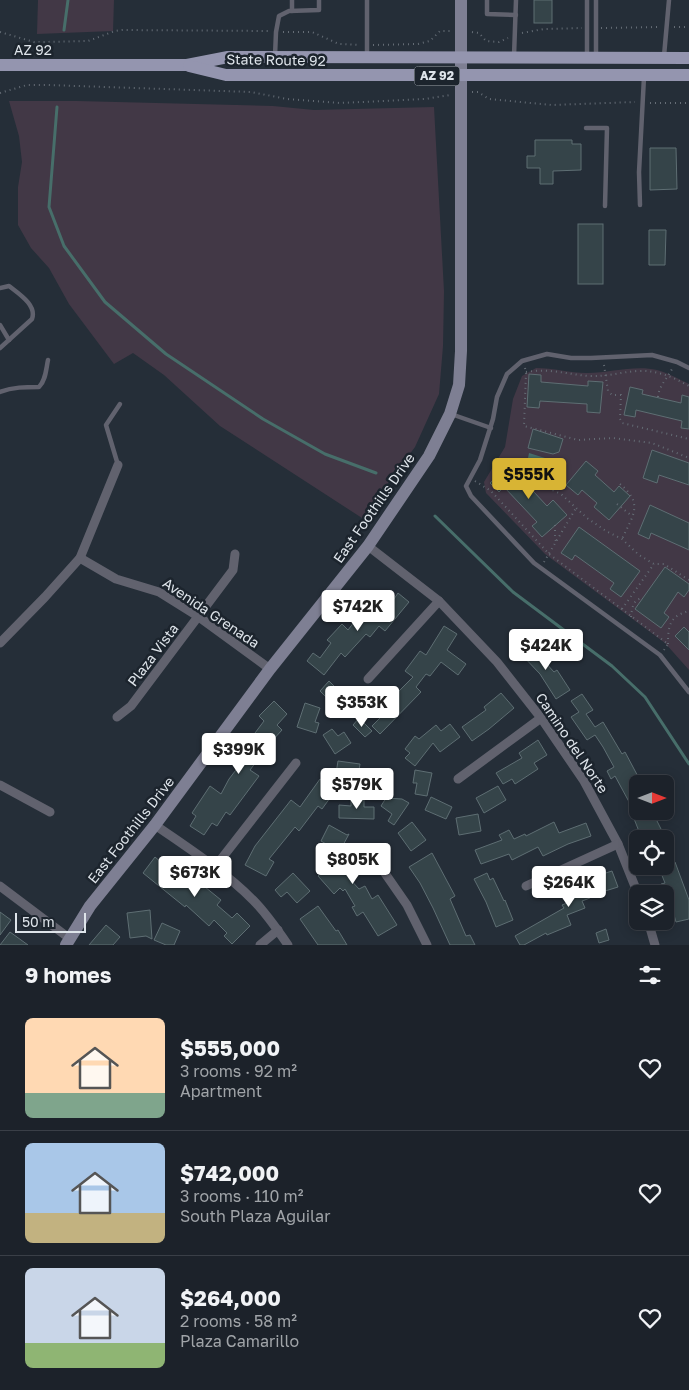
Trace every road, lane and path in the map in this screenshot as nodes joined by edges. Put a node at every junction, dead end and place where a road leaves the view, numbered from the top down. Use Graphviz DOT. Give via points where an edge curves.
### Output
graph roads {
  1 [pos="292,0"];
  2 [pos="319,0"];
  3 [pos="367,0"];
  4 [pos="460,0"];
  5 [pos="487,0"];
  6 [pos="516,0"];
  7 [pos="587,0"];
  8 [pos="596,0"];
  9 [pos="669,0"];
  10 [pos="292,10"];
  11 [pos="516,15"];
  12 [pos="666,27"];
  13 [pos="689,27"];
  14 [pos="587,28"];
  15 [pos="596,28"];
  16 [pos="461,31"];
  17 [pos="0,32"];
  18 [pos="276,32"];
  19 [pos="515,34"];
  20 [pos="367,51"];
  21 [pos="275,57"];
  22 [pos="461,58"];
  23 [pos="514,58"];
  24 [pos="591,58"];
  25 [pos="664,58"];
  26 [pos="689,58"];
  27 [pos="0,65"];
  28 [pos="187,65"];
  29 [pos="461,76"];
  30 [pos="644,76"];
  31 [pos="689,76"];
  32 [pos="0,93"];
  33 [pos="461,93"];
  34 [pos="643,102"];
  35 [pos="689,103"];
  36 [pos="586,128"];
  37 [pos="640,205"];
  38 [pos="605,206"];
  39 [pos="0,288"];
  40 [pos="0,325"];
  41 [pos="9,340"];
  42 [pos="0,348"];
  43 [pos="603,357"];
  44 [pos="48,360"];
  45 [pos="522,361"];
  46 [pos="676,362"];
  47 [pos="689,368"];
  48 [pos="526,372"];
  49 [pos="606,376"];
  50 [pos="669,376"];
  51 [pos="689,386"];
  52 [pos="0,392"];
  53 [pos="658,398"];
  54 [pos="120,404"];
  55 [pos="450,414"];
  56 [pos="491,428"];
  57 [pos="689,439"];
  58 [pos="689,458"];
  59 [pos="118,464"];
  60 [pos="470,479"];
  61 [pos="539,484"];
  62 [pos="620,484"];
  63 [pos="617,504"];
  64 [pos="576,508"];
  65 [pos="632,516"];
  66 [pos="556,525"];
  67 [pos="622,539"];
  68 [pos="556,543"];
  69 [pos="368,546"];
  70 [pos="235,554"];
  71 [pos="550,554"];
  72 [pos="80,558"];
  73 [pos="654,564"];
  74 [pos="540,568"];
  75 [pos="689,580"];
  76 [pos="643,598"];
  77 [pos="439,601"];
  78 [pos="622,609"];
  79 [pos="689,611"];
  80 [pos="631,617"];
  81 [pos="198,618"];
  82 [pos="0,643"];
  83 [pos="668,644"];
  84 [pos="660,655"];
  85 [pos="270,670"];
  86 [pos="368,679"];
  87 [pos="689,692"];
  88 [pos="117,717"];
  89 [pos="541,718"];
  90 [pos="296,763"];
  91 [pos="458,779"];
  92 [pos="0,785"];
  93 [pos="50,812"];
  94 [pos="155,825"];
  95 [pos="618,844"];
  96 [pos="374,856"];
  97 [pos="215,867"];
  98 [pos="634,885"];
  99 [pos="0,886"];
  100 [pos="526,886"];
  101 [pos="278,930"];
  102 [pos="651,930"];
  103 [pos="67,942"];
  104 [pos="423,944"];
  105 [pos="260,945"];
  106 [pos="288,945"];
  107 [pos="656,945"];
  1 -- 10 [label="lane"];
  2 -- 10 [label="lane" via="319,10"];
  3 -- 20 [label="lane"];
  4 -- 16 [label="street, East Foothills Drive"];
  5 -- 11 [label="lane" via="487,14"];
  6 -- 11 [label="lane"];
  7 -- 14 [label="lane"];
  8 -- 15 [label="lane"];
  9 -- 12 [label="lane"];
  10 -- 18 [label="lane" via="279,16"];
  11 -- 19 [label="lane"];
  12 -- 13 [label="path"];
  12 -- 15 [label="path"];
  12 -- 25 [label="lane"];
  14 -- 19 [label="path" via="544,29"];
  14 -- 24 [label="lane"];
  15 -- 24 [label="lane"];
  16 -- 19 [label="path" via="479,33 486,41 499,42"];
  16 -- 20 [label="path" via="440,31 430,41"];
  16 -- 22 [label="street, East Foothills Drive"];
  17 -- 18 [label="path" via="34,42 88,41 122,30"];
  18 -- 20 [label="path" via="312,32 339,44"];
  18 -- 21 [label="lane"];
  19 -- 23 [label="lane"];
  20 -- 21 [label="main road, State Route 92 / AZ 92"];
  20 -- 22 [label="main road, State Route 92 / AZ 92"];
  21 -- 28 [label="main road, State Route 92 / AZ 92" via="228,57"];
  22 -- 23 [label="main road, State Route 92 / AZ 92"];
  22 -- 29 [label="street, East Foothills Drive"];
  23 -- 24 [label="main road, State Route 92 / AZ 92"];
  24 -- 25 [label="main road, State Route 92 / AZ 92"];
  25 -- 26 [label="main road, State Route 92 / AZ 92"];
  27 -- 28 [label="main road, AZ 92 / AZ 92"];
  28 -- 29 [label="main road, State Route 92 / AZ 92" via="226,75"];
  29 -- 30 [label="main road, State Route 92 / AZ 92"];
  29 -- 33 [label="street, East Foothills Drive"];
  30 -- 31 [label="main road, State Route 92 / AZ 92"];
  30 -- 34 [label="lane"];
  32 -- 33 [label="path" via="27,85 48,85 251,92 287,99 340,103 426,99"];
  33 -- 34 [label="path" via="478,92 489,99 552,105"];
  33 -- 55 [label="street, East Foothills Drive" via="461,351 458,385"];
  34 -- 35 [label="path"];
  34 -- 37 [label="lane"];
  36 -- 38 [label="lane" via="607,128"];
  39 -- 41 [label="lane" via="9,286 32,307 34,314"];
  40 -- 41 [label="lane"];
  41 -- 42 [label="lane"];
  43 -- 45 [label="lane" via="572,358 547,354"];
  43 -- 46 [label="lane" via="652,355"];
  43 -- 49 [label="path"];
  44 -- 52 [label="lane" via="39,387 10,388"];
  45 -- 48 [label="path"];
  45 -- 56 [label="lane" via="507,374 497,396"];
  46 -- 47 [label="lane"];
  46 -- 50 [label="path"];
  48 -- 49 [label="path" via="547,370"];
  48 -- 58 [label="path" via="524,426 578,440 613,438 652,443"];
  49 -- 50 [label="path" via="638,371"];
  49 -- 57 [label="path" via="608,391 621,396 622,423"];
  50 -- 51 [label="path"];
  50 -- 53 [label="path" via="661,385"];
  54 -- 59 [label="lane" via="106,425"];
  55 -- 56 [label="lane"];
  55 -- 69 [label="street, East Foothills Drive" via="430,456"];
  56 -- 60 [label="lane"];
  59 -- 72 [label="street"];
  60 -- 71 [label="path" via="491,492"];
  60 -- 74 [label="lane" via="466,486 471,496"];
  61 -- 64 [label="path" via="561,494"];
  62 -- 65 [label="path" via="633,498 635,510"];
  63 -- 65 [label="path"];
  64 -- 67 [label="path"];
  64 -- 68 [label="path"];
  65 -- 67 [label="path"];
  66 -- 68 [label="path"];
  67 -- 73 [label="path"];
  68 -- 71 [label="path"];
  69 -- 77 [label="street, Camino del Norte"];
  69 -- 85 [label="street, East Foothills Drive"];
  70 -- 81 [label="street, Plaza Vista" via="233,570"];
  71 -- 74 [label="path"];
  71 -- 78 [label="path"];
  72 -- 81 [label="street, Avenida Grenada" via="116,579 159,592"];
  72 -- 82 [label="street"];
  73 -- 75 [label="path" via="664,564"];
  73 -- 78 [label="path"];
  74 -- 84 [label="lane"];
  76 -- 80 [label="path" via="635,602"];
  77 -- 86 [label="street"];
  77 -- 89 [label="street, Camino del Norte" via="496,662"];
  78 -- 80 [label="path"];
  79 -- 83 [label="path" via="677,615 668,627"];
  80 -- 83 [label="path"];
  81 -- 85 [label="street, Avenida Grenada"];
  81 -- 88 [label="street, Plaza Vista" via="131,706"];
  83 -- 84 [label="path"];
  84 -- 87 [label="lane"];
  85 -- 94 [label="street, East Foothills Drive"];
  89 -- 91 [label="street"];
  89 -- 95 [label="street, Camino del Norte" via="584,782"];
  90 -- 97 [label="street"];
  92 -- 93 [label="street"];
  94 -- 97 [label="street"];
  94 -- 103 [label="street, East Foothills Drive" via="90,906"];
  95 -- 98 [label="street, Camino del Norte"];
  95 -- 100 [label="street"];
  96 -- 104 [label="street" via="407,905"];
  97 -- 101 [label="street" via="253,900"];
  99 -- 103 [label="street"];
  101 -- 105 [label="street"];
  101 -- 106 [label="street"];
  102 -- 107 [label="street"];
}
